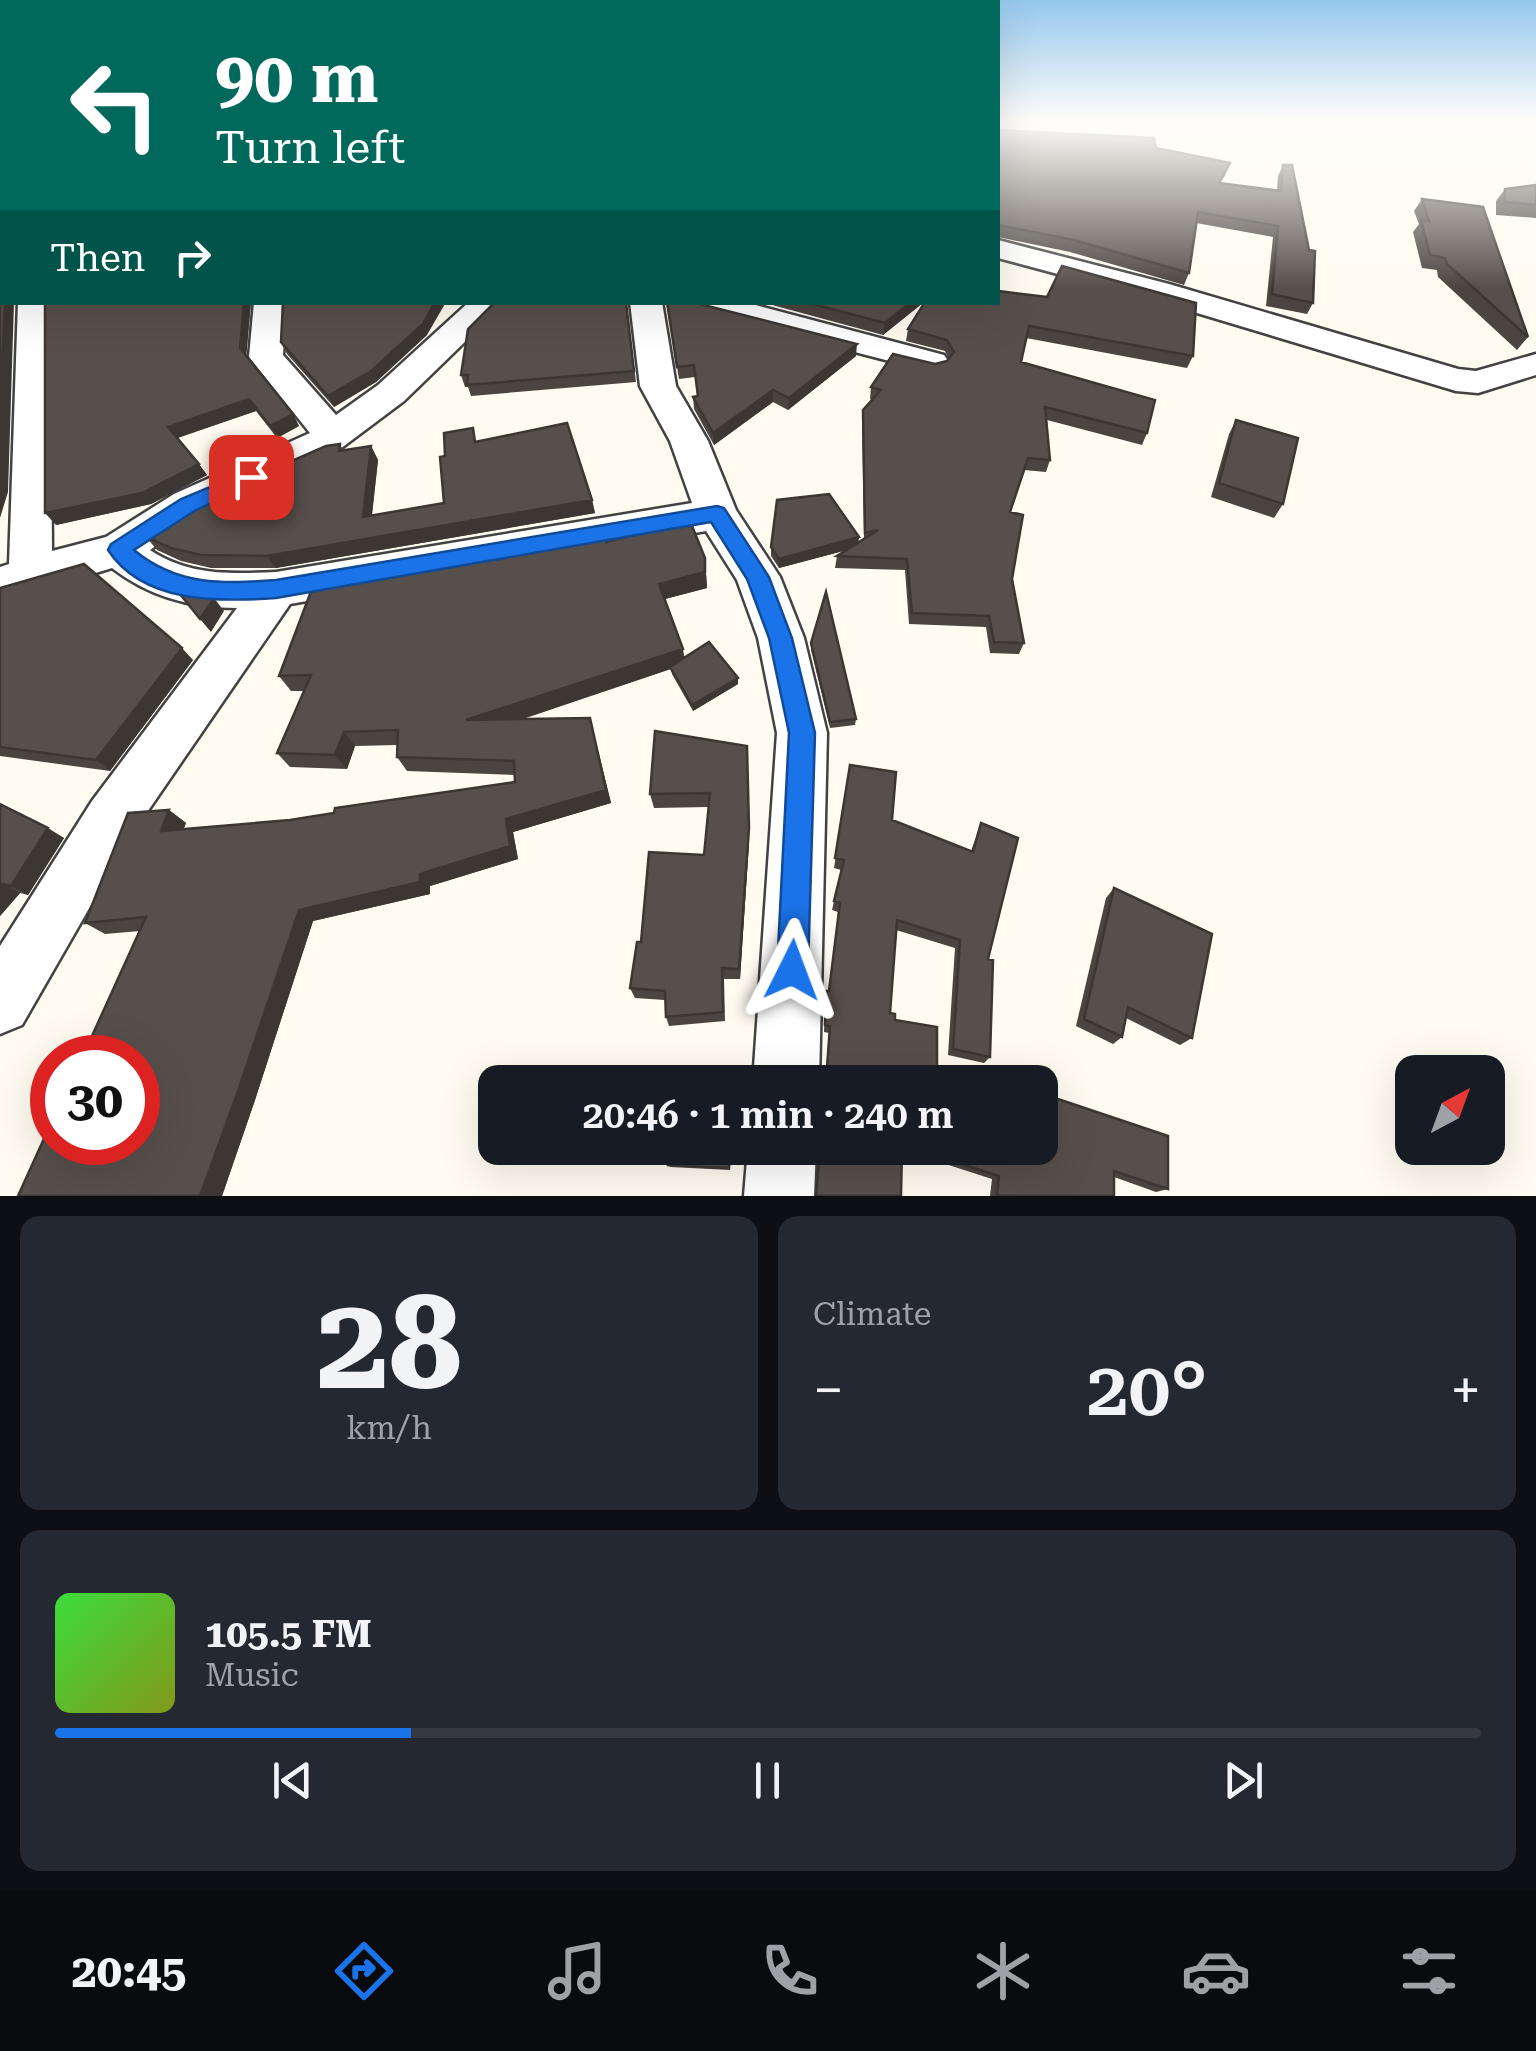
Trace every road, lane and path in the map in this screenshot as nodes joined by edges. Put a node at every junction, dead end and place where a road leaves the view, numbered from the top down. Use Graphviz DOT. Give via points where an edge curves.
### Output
graph roads {
  1 [pos="1000,250"];
  2 [pos="33,305"];
  3 [pos="270,305"];
  4 [pos="486,305"];
  5 [pos="646,305"];
  6 [pos="713,305"];
  7 [pos="932,362"];
  8 [pos="1536,364"];
  9 [pos="15,410"];
  10 [pos="334,435"];
  11 [pos="717,514"];
  12 [pos="119,550"];
  13 [pos="15,579"];
  14 [pos="276,589"];
  15 [pos="0,1003"];
  16 [pos="787,1065"];
  17 [pos="781,1165"];
  18 [pos="779,1196"];
  1 -- 8 [label="street" via="1456,380 1478,382"];
  2 -- 9 [label="street"];
  3 -- 10 [label="street" via="266,357"];
  4 -- 10 [label="street"];
  5 -- 11 [label="street" via="658,386 690,441"];
  6 -- 7 [label="street"];
  9 -- 13 [label="street"];
  10 -- 12 [label="street" via="188,504"];
  11 -- 14 [label="street"];
  11 -- 16 [label="street" via="758,577 802,733"];
  12 -- 13 [label="street"];
  12 -- 14 [label="street" via="173,584 216,593"];
  14 -- 15 [label="street" via="111,819"];
  17 -- 18 [label="street"];
}
